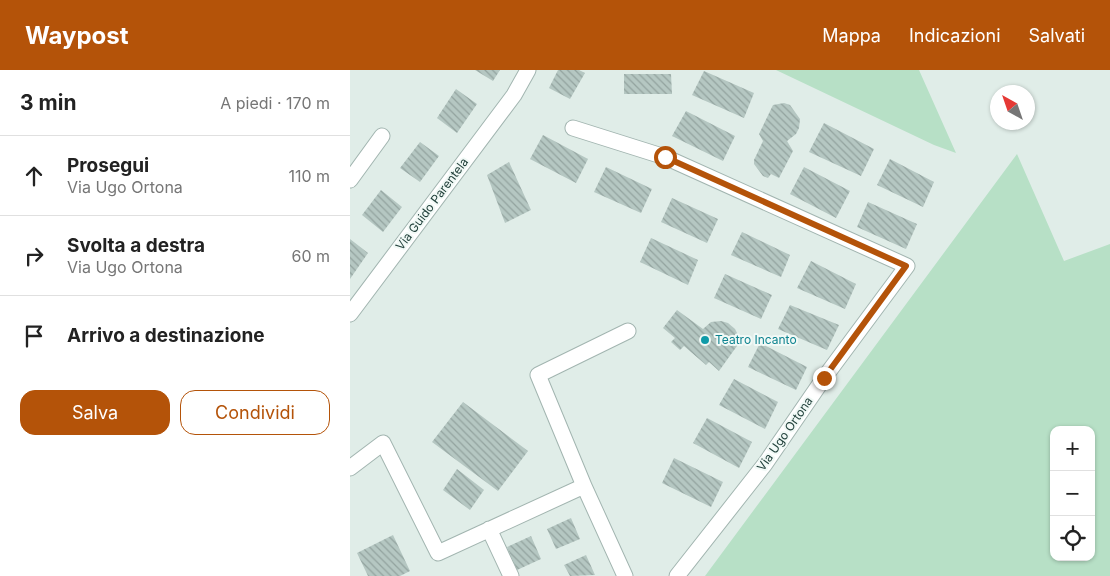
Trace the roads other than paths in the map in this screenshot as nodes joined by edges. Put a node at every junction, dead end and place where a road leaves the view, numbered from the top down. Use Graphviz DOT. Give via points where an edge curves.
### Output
graph roads {
  1 [pos="528,70"];
  2 [pos="572,128"];
  3 [pos="382,136"];
  4 [pos="350,180"];
  5 [pos="350,314"];
  6 [pos="628,331"];
  7 [pos="350,468"];
  8 [pos="584,486"];
  9 [pos="489,529"];
  10 [pos="511,576"];
  11 [pos="625,576"];
  12 [pos="677,576"];
  1 -- 5 [label="street, Via Guido Parentela" via="514,95"];
  2 -- 12 [label="street, Via Ugo Ortona" via="665,157 906,266 765,464"];
  3 -- 4 [label="street"];
  6 -- 8 [label="street" via="538,375"];
  7 -- 9 [label="street" via="383,444 438,553"];
  8 -- 9 [label="street"];
  8 -- 11 [label="street"];
  9 -- 10 [label="street"];
}
